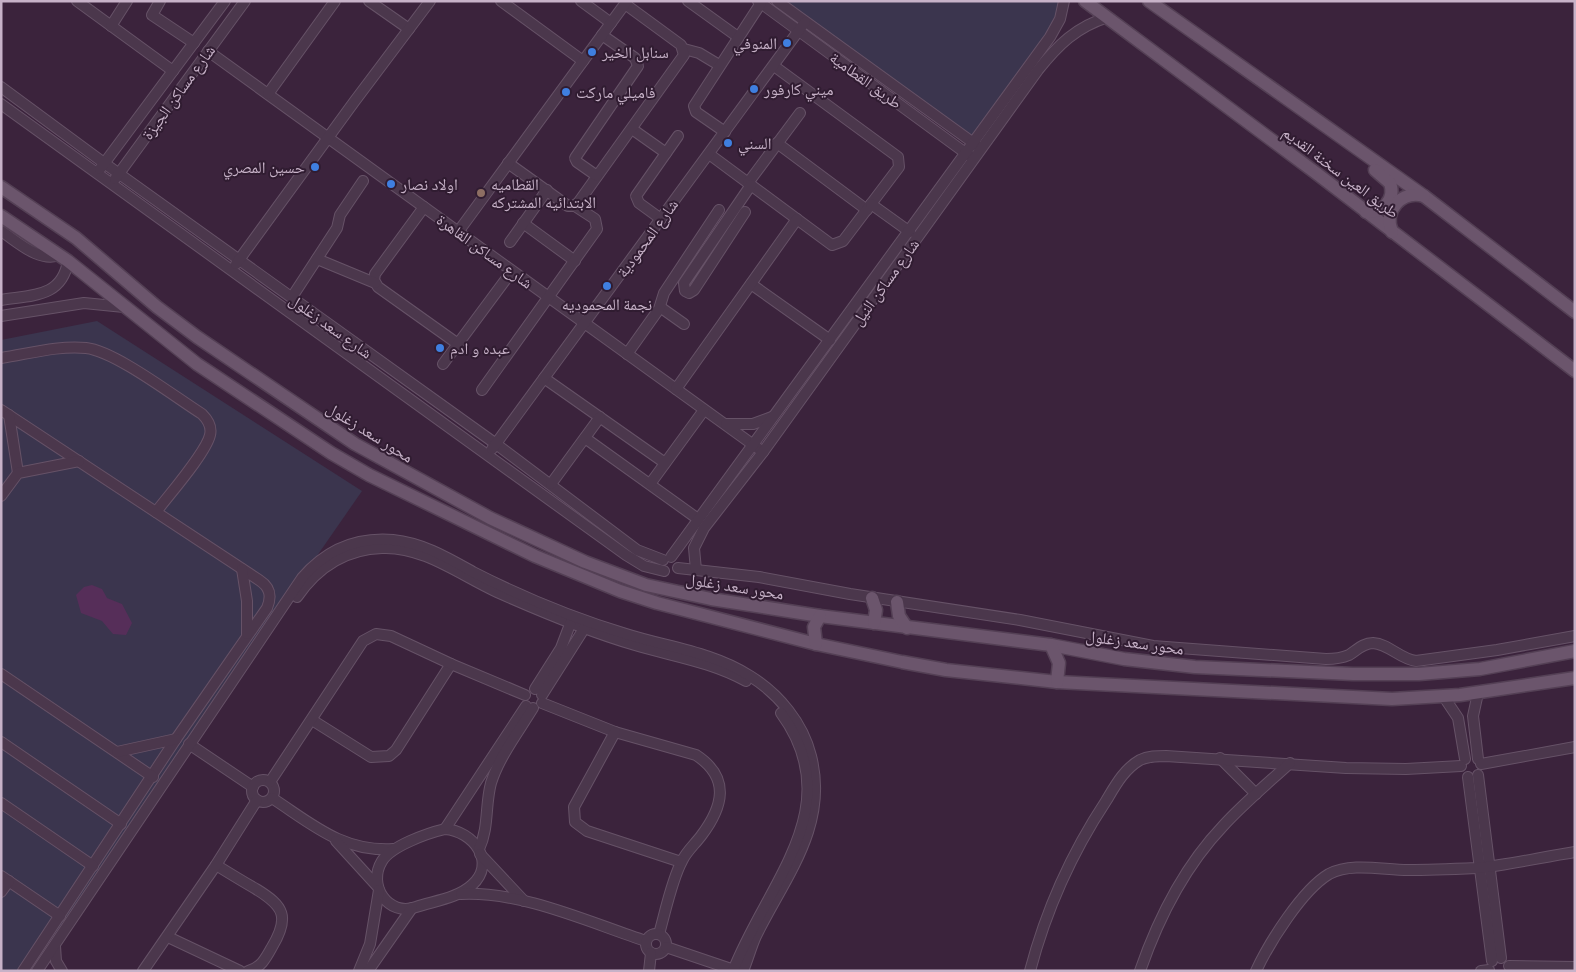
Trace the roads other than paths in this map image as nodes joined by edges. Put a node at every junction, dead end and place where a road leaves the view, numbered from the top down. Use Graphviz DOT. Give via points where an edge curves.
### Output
graph roads {
  1 [pos="77,1"];
  2 [pos="160,1"];
  3 [pos="225,1"];
  4 [pos="245,1"];
  5 [pos="335,1"];
  6 [pos="369,1"];
  7 [pos="430,1"];
  8 [pos="501,1"];
  9 [pos="581,1"];
  10 [pos="688,1"];
  11 [pos="777,1"];
  12 [pos="1064,1"];
  13 [pos="1085,1"];
  14 [pos="1149,1"];
  15 [pos="126,2"];
  16 [pos="759,2"];
  17 [pos="626,3"];
  18 [pos="1108,17"];
  19 [pos="806,22"];
  20 [pos="611,23"];
  21 [pos="111,26"];
  22 [pos="409,29"];
  23 [pos="799,31"];
  24 [pos="602,35"];
  25 [pos="738,37"];
  26 [pos="194,44"];
  27 [pos="684,50"];
  28 [pos="208,51"];
  29 [pos="583,61"];
  30 [pos="719,65"];
  31 [pos="774,66"];
  32 [pos="173,71"];
  33 [pos="1,87"];
  34 [pos="268,94"];
  35 [pos="1,104"];
  36 [pos="800,113"];
  37 [pos="632,129"];
  38 [pos="725,132"];
  39 [pos="678,136"];
  40 [pos="328,138"];
  41 [pos="777,143"];
  42 [pos="978,146"];
  43 [pos="666,153"];
  44 [pos="1364,153"];
  45 [pos="709,154"];
  46 [pos="971,156"];
  47 [pos="104,163"];
  48 [pos="508,163"];
  49 [pos="97,174"];
  50 [pos="119,174"];
  51 [pos="597,176"];
  52 [pos="363,181"];
  53 [pos="111,184"];
  54 [pos="749,184"];
  55 [pos="1,187"];
  56 [pos="547,190"];
  57 [pos="1424,196"];
  58 [pos="575,206"];
  59 [pos="424,207"];
  60 [pos="869,207"];
  61 [pos="719,210"];
  62 [pos="745,212"];
  63 [pos="1366,212"];
  64 [pos="1,216"];
  65 [pos="661,219"];
  66 [pos="797,220"];
  67 [pos="523,223"];
  68 [pos="1,231"];
  69 [pos="458,232"];
  70 [pos="910,232"];
  71 [pos="1392,232"];
  72 [pos="510,242"];
  73 [pos="64,258"];
  74 [pos="317,259"];
  75 [pos="239,260"];
  76 [pos="575,261"];
  77 [pos="232,269"];
  78 [pos="512,270"];
  79 [pos="375,283"];
  80 [pos="751,284"];
  81 [pos="48,292"];
  82 [pos="292,297"];
  83 [pos="549,297"];
  84 [pos="1,300"];
  85 [pos="124,306"];
  86 [pos="54,307"];
  87 [pos="660,307"];
  88 [pos="1575,312"];
  89 [pos="1,316"];
  90 [pos="585,323"];
  91 [pos="684,324"];
  92 [pos="830,340"];
  93 [pos="458,344"];
  94 [pos="627,354"];
  95 [pos="1,358"];
  96 [pos="443,364"];
  97 [pos="1575,371"];
  98 [pos="544,378"];
  99 [pos="676,389"];
  100 [pos="482,390"];
  101 [pos="284,397"];
  102 [pos="704,410"];
  103 [pos="5,412"];
  104 [pos="776,415"];
  105 [pos="276,417"];
  106 [pos="600,417"];
  107 [pos="721,422"];
  108 [pos="585,438"];
  109 [pos="496,444"];
  110 [pos="753,445"];
  111 [pos="762,452"];
  112 [pos="489,454"];
  113 [pos="79,461"];
  114 [pos="665,463"];
  115 [pos="18,473"];
  116 [pos="551,484"];
  117 [pos="650,484"];
  118 [pos="1,496"];
  119 [pos="156,512"];
  120 [pos="698,519"];
  121 [pos="616,534"];
  122 [pos="609,543"];
  123 [pos="667,558"];
  124 [pos="678,568"];
  125 [pos="242,569"];
  126 [pos="696,570"];
  127 [pos="664,571"];
  128 [pos="872,598"];
  129 [pos="897,602"];
  130 [pos="820,616"];
  131 [pos="572,620"];
  132 [pos="874,624"];
  133 [pos="586,625"];
  134 [pos="907,628"];
  135 [pos="247,634"];
  136 [pos="1575,636"];
  137 [pos="816,644"];
  138 [pos="1051,645"];
  139 [pos="1575,651"];
  140 [pos="451,664"];
  141 [pos="1,674"];
  142 [pos="1575,678"];
  143 [pos="1057,682"];
  144 [pos="1478,693"];
  145 [pos="1444,697"];
  146 [pos="534,699"];
  147 [pos="312,720"];
  148 [pos="616,732"];
  149 [pos="176,739"];
  150 [pos="1,742"];
  151 [pos="192,746"];
  152 [pos="1575,747"];
  153 [pos="117,752"];
  154 [pos="1220,758"];
  155 [pos="1463,762"];
  156 [pos="1479,762"];
  157 [pos="1290,763"];
  158 [pos="1473,776"];
  159 [pos="153,777"];
  160 [pos="270,782"];
  161 [pos="253,786"];
  162 [pos="1256,794"];
  163 [pos="272,798"];
  164 [pos="257,800"];
  165 [pos="1,803"];
  166 [pos="121,824"];
  167 [pos="445,829"];
  168 [pos="334,838"];
  169 [pos="393,849"];
  170 [pos="480,851"];
  171 [pos="1575,852"];
  172 [pos="681,862"];
  173 [pos="216,865"];
  174 [pos="93,866"];
  175 [pos="1484,867"];
  176 [pos="5,879"];
  177 [pos="378,888"];
  178 [pos="1,892"];
  179 [pos="455,894"];
  180 [pos="524,901"];
  181 [pos="412,908"];
  182 [pos="60,916"];
  183 [pos="659,934"];
  184 [pos="168,937"];
  185 [pos="646,941"];
  186 [pos="666,947"];
  187 [pos="55,951"];
  188 [pos="651,953"];
  189 [pos="1575,966"];
  190 [pos="1496,967"];
  191 [pos="737,970"];
  192 [pos="23,971"];
  193 [pos="37,971"];
  194 [pos="44,971"];
  195 [pos="62,971"];
  196 [pos="143,971"];
  197 [pos="240,971"];
  198 [pos="248,971"];
  199 [pos="359,971"];
  200 [pos="368,971"];
  201 [pos="649,971"];
  202 [pos="1030,971"];
  203 [pos="1140,971"];
  204 [pos="1256,971"];
  1 -- 21 [label="street"];
  2 -- 26 [label="street" via="152,15"];
  3 -- 26 [label="street, شارع مساكن الجيزة"];
  4 -- 28 [label="street, شارع مساكن الجيزة"];
  5 -- 34 [label="street"];
  6 -- 22 [label="street"];
  7 -- 22 [label="street"];
  8 -- 29 [label="street"];
  9 -- 20 [label="street"];
  10 -- 25 [label="street"];
  11 -- 19 [label="street, طريق القطامية"];
  12 -- 42 [label="street, شارع مساكن النيل" via="1060,19 1050,38"];
  13 -- 18 [label="main road, طريق العين سخنة القديم"];
  14 -- 44 [label="main road, طريق العين سخنة القديم"];
  15 -- 21 [label="street"];
  16 -- 23 [label="street, طريق القطامية"];
  16 -- 25 [label="street"];
  17 -- 20 [label="street"];
  17 -- 27 [label="street"];
  18 -- 42 [label="street, شارع مساكن النيل" via="1087,25 1060,44"];
  18 -- 63 [label="main road, طريق العين سخنة القديم"];
  19 -- 23 [label="street, شارع المحمودية"];
  19 -- 42 [label="street, طريق القطامية"];
  20 -- 24 [label="street"];
  21 -- 32 [label="street"];
  22 -- 40 [label="street"];
  23 -- 31 [label="street, شارع المحمودية"];
  23 -- 46 [label="street, طريق القطامية"];
  24 -- 29 [label="street"];
  24 -- 51 [label="street" via="635,58 638,66 575,158"];
  25 -- 30 [label="street"];
  26 -- 32 [label="street, شارع مساكن الجيزة"];
  27 -- 30 [label="street" via="699,53"];
  27 -- 37 [label="street" via="683,58"];
  28 -- 34 [label="street, شارع مساكن القاهرة"];
  28 -- 50 [label="street, شارع مساكن الجيزة"];
  29 -- 48 [label="street"];
  30 -- 38 [label="street" via="694,106 696,112"];
  31 -- 38 [label="street, شارع المحمودية"];
  31 -- 60 [label="street" via="900,159 899,167"];
  32 -- 47 [label="street, شارع مساكن الجيزة"];
  33 -- 47 [label="street, شارع سعد زغلول"];
  34 -- 40 [label="street, شارع مساكن القاهرة"];
  35 -- 49 [label="street, شارع سعد زغلول"];
  36 -- 41 [label="street"];
  37 -- 43 [label="street"];
  37 -- 51 [label="street"];
  38 -- 45 [label="street, شارع المحمودية"];
  39 -- 43 [label="street"];
  40 -- 59 [label="street, شارع مساكن القاهرة"];
  40 -- 75 [label="street"];
  41 -- 54 [label="street"];
  41 -- 60 [label="street"];
  42 -- 46 [label="street, شارع مساكن النيل"];
  43 -- 65 [label="street" via="636,198 638,203"];
  44 -- 57 [label="main road, طريق العين سخنة القديم"];
  44 -- 63 [label="main road" via="1376,171 1390,183 1392,190 1383,208"];
  45 -- 54 [label="street"];
  45 -- 65 [label="street, شارع المحمودية"];
  46 -- 70 [label="street, شارع مساكن النيل"];
  46 -- 111 [label="street, شارع مساكن النيل"];
  47 -- 49 [label="street, شارع مساكن الجيزة"];
  47 -- 50 [label="street, شارع سعد زغلول"];
  48 -- 56 [label="street"];
  48 -- 69 [label="street"];
  49 -- 53 [label="street, شارع سعد زغلول"];
  50 -- 53 [label="street, شارع مساكن الجيزة"];
  50 -- 75 [label="street, شارع سعد زغلول"];
  51 -- 58 [label="street"];
  52 -- 74 [label="street" via="340,214 337,228"];
  53 -- 77 [label="street, شارع سعد زغلول"];
  54 -- 62 [label="street" via="714,248"];
  54 -- 66 [label="street"];
  55 -- 101 [label="main road, محور سعد زغلول" via="76,238 177,322"];
  56 -- 58 [label="street" via="568,206"];
  56 -- 67 [label="street"];
  57 -- 71 [label="main road" via="1410,195 1398,201 1390,213"];
  57 -- 88 [label="main road, طريق العين سخنة القديم"];
  58 -- 76 [label="street" via="595,219 598,226"];
  59 -- 69 [label="street, شارع مساكن القاهرة"];
  59 -- 79 [label="street" via="375,274"];
  60 -- 66 [label="street" via="843,241 836,245 828,243"];
  60 -- 70 [label="street"];
  61 -- 87 [label="street" via="664,293"];
  63 -- 71 [label="main road, طريق العين سخنة القديم"];
  64 -- 73 [label="main road, محور سعد زغلول"];
  65 -- 90 [label="street, شارع المحمودية"];
  66 -- 80 [label="street"];
  67 -- 72 [label="street"];
  67 -- 76 [label="street"];
  68 -- 73 [label="street" via="38,255"];
  69 -- 78 [label="street, شارع مساكن القاهرة"];
  70 -- 92 [label="street, شارع مساكن النيل"];
  71 -- 97 [label="main road, طريق العين سخنة القديم"];
  73 -- 81 [label="street" via="66,272"];
  73 -- 85 [label="main road, محور سعد زغلول"];
  74 -- 79 [label="street"];
  74 -- 82 [label="street"];
  75 -- 77 [label="street"];
  75 -- 82 [label="street, شارع سعد زغلول"];
  76 -- 83 [label="street"];
  77 -- 112 [label="street, شارع سعد زغلول"];
  78 -- 83 [label="street, شارع مساكن القاهرة"];
  78 -- 93 [label="street"];
  79 -- 93 [label="street"];
  80 -- 92 [label="street"];
  80 -- 99 [label="street"];
  81 -- 84 [label="street"];
  81 -- 86 [label="street"];
  82 -- 109 [label="street, شارع سعد زغلول"];
  83 -- 90 [label="street, شارع مساكن القاهرة"];
  83 -- 100 [label="street"];
  85 -- 86 [label="street" via="84,303"];
  85 -- 105 [label="main road, محور سعد زغلول" via="197,364"];
  86 -- 89 [label="street"];
  87 -- 91 [label="street"];
  87 -- 94 [label="street"];
  90 -- 94 [label="street, شارع مساكن القاهرة"];
  90 -- 98 [label="street, شارع المحمودية"];
  92 -- 104 [label="street, شارع مساكن النيل"];
  93 -- 96 [label="street"];
  94 -- 99 [label="street, شارع مساكن القاهرة"];
  95 -- 119 [label="street" via="76,348 101,351 202,414 209,423 208,439"];
  98 -- 106 [label="street"];
  98 -- 109 [label="street, شارع المحمودية"];
  99 -- 102 [label="street, شارع مساكن القاهرة"];
  101 -- 105 [label="main road" via="287,409"];
  101 -- 130 [label="main road, محور سعد زغلول" via="399,470 490,518 628,580 673,592"];
  102 -- 107 [label="street, شارع مساكن القاهرة"];
  102 -- 114 [label="street"];
  103 -- 113 [label="street"];
  103 -- 115 [label="street"];
  104 -- 107 [label="street" via="745,426"];
  104 -- 110 [label="street, شارع مساكن النيل"];
  105 -- 137 [label="main road, محور سعد زغلول" via="369,475 582,577 657,603"];
  106 -- 108 [label="street"];
  106 -- 114 [label="street"];
  107 -- 110 [label="street, شارع مساكن القاهرة"];
  108 -- 116 [label="street"];
  108 -- 117 [label="street"];
  109 -- 112 [label="street, شارع المحمودية"];
  109 -- 116 [label="street, شارع سعد زغلول"];
  110 -- 111 [label="street, شارع مساكن القاهرة"];
  110 -- 120 [label="street, شارع مساكن النيل"];
  111 -- 126 [label="street, شارع مساكن النيل" via="698,538 694,554"];
  112 -- 122 [label="street, شارع سعد زغلول"];
  113 -- 115 [label="street"];
  113 -- 119 [label="street"];
  114 -- 117 [label="street"];
  115 -- 118 [label="street"];
  116 -- 121 [label="street, شارع سعد زغلول"];
  117 -- 120 [label="street"];
  119 -- 125 [label="street"];
  120 -- 123 [label="street, شارع مساكن النيل"];
  121 -- 122 [label="street"];
  121 -- 123 [label="street, شارع سعد زغلول" via="643,553"];
  122 -- 127 [label="street, شارع سعد زغلول" via="638,563"];
  123 -- 124 [label="street" via="678,561"];
  123 -- 127 [label="street" via="662,566"];
  124 -- 126 [label="street"];
  124 -- 127 [label="street" via="672,574"];
  125 -- 135 [label="street" via="247,601"];
  125 -- 135 [label="street" via="264,584 270,595 267,608"];
  126 -- 128 [label="street" via="759,577"];
  128 -- 129 [label="street"];
  128 -- 132 [label="main road" via="876,610"];
  129 -- 134 [label="main road" via="899,616"];
  129 -- 136 [label="street" via="1020,620 1153,646 1326,659 1345,656 1369,644 1382,645 1416,661"];
  130 -- 132 [label="main road, محور سعد زغلول"];
  130 -- 137 [label="main road" via="814,627"];
  131 -- 133 [label="street"];
  131 -- 146 [label="street"];
  131 -- 151 [label="street" via="411,551 382,548 352,552 325,566 303,588"];
  132 -- 134 [label="main road, محور سعد زغلول"];
  133 -- 146 [label="street"];
  133 -- 191 [label="street" via="736,676 769,699 795,734 804,757 809,787 806,814 797,841 749,934"];
  134 -- 138 [label="main road, محور سعد زغلول"];
  135 -- 149 [label="street"];
  137 -- 143 [label="main road, محور سعد زغلول" via="937,668"];
  138 -- 139 [label="main road, محور سعد زغلول" via="1159,664 1388,675 1480,668"];
  138 -- 143 [label="main road" via="1059,663"];
  140 -- 146 [label="street"];
  140 -- 147 [label="street" via="391,636 376,634 363,641"];
  140 -- 147 [label="street" via="389,756 371,757"];
  141 -- 153 [label="street"];
  142 -- 144 [label="main road, محور سعد زغلول"];
  143 -- 145 [label="main road, محور سعد زغلول" via="1358,699"];
  144 -- 145 [label="main road, محور سعد زغلول"];
  144 -- 156 [label="street" via="1473,716"];
  145 -- 155 [label="street" via="1458,718"];
  146 -- 148 [label="street"];
  146 -- 167 [label="street"];
  146 -- 170 [label="street" via="492,780"];
  147 -- 160 [label="street"];
  148 -- 172 [label="street" via="696,755 705,761 719,781 720,801 716,811"];
  148 -- 172 [label="street" via="574,807 575,822 587,831"];
  149 -- 153 [label="street"];
  149 -- 159 [label="street"];
  150 -- 166 [label="street"];
  151 -- 161 [label="street"];
  151 -- 187 [label="street"];
  152 -- 156 [label="street"];
  153 -- 159 [label="street"];
  154 -- 157 [label="street"];
  154 -- 162 [label="street"];
  154 -- 202 [label="street" via="1153,756 1128,769 1086,832 1059,885"];
  155 -- 156 [label="street" via="1473,757"];
  155 -- 157 [label="street" via="1376,769"];
  155 -- 158 [label="street" via="1462,771"];
  156 -- 158 [label="street"];
  157 -- 162 [label="street"];
  158 -- 175 [label="street"];
  159 -- 166 [label="street"];
  160 -- 161 [label="street" via="260,780"];
  160 -- 163 [label="street" via="274,791"];
  161 -- 164 [label="street" via="252,794"];
  162 -- 203 [label="street" via="1222,826 1193,863 1161,921"];
  163 -- 164 [label="street" via="267,802"];
  163 -- 168 [label="street"];
  164 -- 173 [label="street"];
  165 -- 174 [label="street"];
  166 -- 174 [label="street"];
  167 -- 169 [label="street"];
  167 -- 170 [label="street" via="465,834"];
  168 -- 169 [label="street" via="362,848"];
  168 -- 177 [label="street"];
  169 -- 177 [label="street" via="379,867"];
  170 -- 179 [label="street" via="478,878 467,889"];
  170 -- 180 [label="street"];
  171 -- 175 [label="street"];
  172 -- 183 [label="street"];
  173 -- 184 [label="street"];
  173 -- 198 [label="street" via="273,900 282,914 281,931 274,944 260,965"];
  174 -- 182 [label="street"];
  175 -- 190 [label="street"];
  175 -- 204 [label="street" via="1345,868 1330,874 1288,917"];
  176 -- 178 [label="street"];
  176 -- 182 [label="street"];
  177 -- 181 [label="street" via="394,908"];
  177 -- 199 [label="street" via="370,944"];
  179 -- 180 [label="street" via="490,894"];
  179 -- 181 [label="street"];
  180 -- 185 [label="street"];
  181 -- 200 [label="street"];
  182 -- 192 [label="street"];
  183 -- 185 [label="street" via="653,934"];
  183 -- 186 [label="street" via="666,940"];
  184 -- 196 [label="street"];
  184 -- 197 [label="street"];
  185 -- 188 [label="street"];
  186 -- 188 [label="street" via="660,953"];
  186 -- 191 [label="street"];
  187 -- 193 [label="street"];
  187 -- 194 [label="street"];
  187 -- 195 [label="street"];
  188 -- 201 [label="street"];
  189 -- 190 [label="street"];
}
